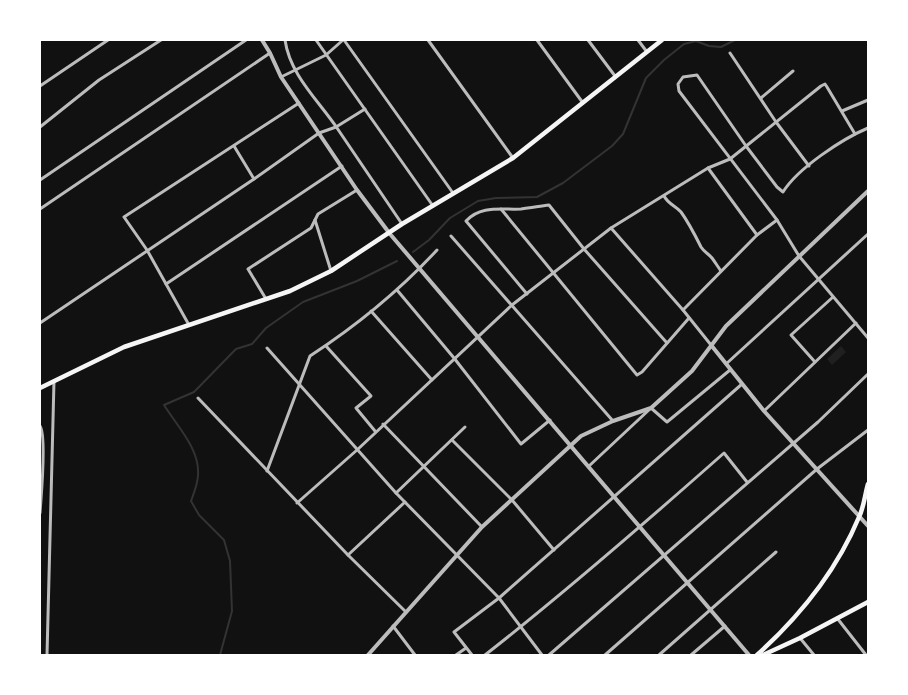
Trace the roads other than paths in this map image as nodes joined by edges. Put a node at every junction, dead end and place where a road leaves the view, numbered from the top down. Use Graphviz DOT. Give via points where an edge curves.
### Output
graph roads {
  1 [pos="108,40"];
  2 [pos="160,40"];
  3 [pos="246,40"];
  4 [pos="262,40"];
  5 [pos="285,40"];
  6 [pos="316,40"];
  7 [pos="344,40"];
  8 [pos="428,40"];
  9 [pos="537,40"];
  10 [pos="588,40"];
  11 [pos="638,40"];
  12 [pos="662,40"];
  13 [pos="647,52"];
  14 [pos="270,53"];
  15 [pos="730,53"];
  16 [pos="326,55"];
  17 [pos="295,70"];
  18 [pos="793,71"];
  19 [pos="615,76"];
  20 [pos="281,77"];
  21 [pos="40,86"];
  22 [pos="761,98"];
  23 [pos="868,100"];
  24 [pos="299,103"];
  25 [pos="583,103"];
  26 [pos="365,109"];
  27 [pos="842,111"];
  28 [pos="776,122"];
  29 [pos="40,127"];
  30 [pos="336,127"];
  31 [pos="868,128"];
  32 [pos="319,133"];
  33 [pos="854,134"];
  34 [pos="234,146"];
  35 [pos="746,146"];
  36 [pos="513,158"];
  37 [pos="730,159"];
  38 [pos="342,166"];
  39 [pos="809,166"];
  40 [pos="708,168"];
  41 [pos="254,179"];
  42 [pos="40,180"];
  43 [pos="358,190"];
  44 [pos="868,191"];
  45 [pos="453,193"];
  46 [pos="664,196"];
  47 [pos="433,206"];
  48 [pos="40,208"];
  49 [pos="501,208"];
  50 [pos="315,220"];
  51 [pos="777,220"];
  52 [pos="402,224"];
  53 [pos="611,228"];
  54 [pos="390,234"];
  55 [pos="868,234"];
  56 [pos="756,235"];
  57 [pos="450,236"];
  58 [pos="584,249"];
  59 [pos="147,250"];
  60 [pos="437,250"];
  61 [pos="799,256"];
  62 [pos="420,269"];
  63 [pos="331,271"];
  64 [pos="721,272"];
  65 [pos="552,274"];
  66 [pos="818,279"];
  67 [pos="166,284"];
  68 [pos="397,290"];
  69 [pos="527,294"];
  70 [pos="833,297"];
  71 [pos="266,299"];
  72 [pos="512,305"];
  73 [pos="683,310"];
  74 [pos="371,311"];
  75 [pos="689,318"];
  76 [pos="40,323"];
  77 [pos="856,323"];
  78 [pos="189,325"];
  79 [pos="478,336"];
  80 [pos="868,338"];
  81 [pos="666,343"];
  82 [pos="326,346"];
  83 [pos="711,346"];
  84 [pos="267,348"];
  85 [pos="454,358"];
  86 [pos="816,362"];
  87 [pos="726,364"];
  88 [pos="730,370"];
  89 [pos="868,374"];
  90 [pos="432,380"];
  91 [pos="54,382"];
  92 [pos="742,384"];
  93 [pos="300,386"];
  94 [pos="40,388"];
  95 [pos="198,398"];
  96 [pos="651,408"];
  97 [pos="764,411"];
  98 [pos="550,420"];
  99 [pos="613,421"];
  100 [pos="383,424"];
  101 [pos="40,426"];
  102 [pos="465,427"];
  103 [pos="868,430"];
  104 [pos="375,431"];
  105 [pos="452,440"];
  106 [pos="793,442"];
  107 [pos="571,445"];
  108 [pos="357,450"];
  109 [pos="589,466"];
  110 [pos="424,467"];
  111 [pos="818,469"];
  112 [pos="267,471"];
  113 [pos="747,482"];
  114 [pos="868,484"];
  115 [pos="396,493"];
  116 [pos="614,495"];
  117 [pos="512,500"];
  118 [pos="297,502"];
  119 [pos="405,502"];
  120 [pos="40,512"];
  121 [pos="860,516"];
  122 [pos="641,526"];
  123 [pos="868,526"];
  124 [pos="482,527"];
  125 [pos="554,550"];
  126 [pos="776,552"];
  127 [pos="664,554"];
  128 [pos="348,555"];
  129 [pos="457,555"];
  130 [pos="688,583"];
  131 [pos="499,598"];
  132 [pos="868,602"];
  133 [pos="712,610"];
  134 [pos="406,612"];
  135 [pos="837,618"];
  136 [pos="393,626"];
  137 [pos="726,626"];
  138 [pos="521,627"];
  139 [pos="800,638"];
  140 [pos="466,648"];
  141 [pos="47,655"];
  142 [pos="368,655"];
  143 [pos="415,655"];
  144 [pos="456,655"];
  145 [pos="472,655"];
  146 [pos="485,655"];
  147 [pos="542,655"];
  148 [pos="549,655"];
  149 [pos="605,655"];
  150 [pos="660,655"];
  151 [pos="691,655"];
  152 [pos="749,655"];
  153 [pos="757,655"];
  154 [pos="763,655"];
  155 [pos="814,655"];
  156 [pos="866,655"];
  1 -- 21 [label="street"];
  2 -- 29 [label="street" via="99,80"];
  3 -- 42 [label="street"];
  4 -- 14 [label="street"];
  5 -- 17 [label="street"];
  6 -- 16 [label="street"];
  7 -- 16 [label="street"];
  7 -- 45 [label="street"];
  8 -- 36 [label="street"];
  9 -- 25 [label="street"];
  10 -- 19 [label="street"];
  11 -- 13 [label="street"];
  12 -- 13 [label="main road"];
  13 -- 19 [label="main road"];
  14 -- 20 [label="street"];
  14 -- 48 [label="street"];
  15 -- 22 [label="street"];
  16 -- 17 [label="street"];
  16 -- 26 [label="street"];
  17 -- 20 [label="street"];
  17 -- 30 [label="street"];
  18 -- 22 [label="street"];
  19 -- 25 [label="main road"];
  20 -- 24 [label="street"];
  22 -- 28 [label="street"];
  23 -- 27 [label="street"];
  24 -- 32 [label="street"];
  24 -- 34 [label="street"];
  25 -- 36 [label="main road"];
  26 -- 30 [label="street"];
  26 -- 47 [label="street"];
  27 -- 28 [label="street" via="825,84"];
  27 -- 33 [label="street"];
  28 -- 35 [label="street"];
  28 -- 39 [label="street"];
  30 -- 32 [label="street"];
  30 -- 52 [label="street"];
  31 -- 33 [label="street"];
  32 -- 38 [label="street"];
  32 -- 41 [label="street"];
  33 -- 39 [label="street"];
  34 -- 41 [label="street"];
  34 -- 59 [label="street" via="124,217"];
  35 -- 37 [label="street"];
  35 -- 37 [label="street" via="697,75 680,80 679,91"];
  35 -- 39 [label="street" via="783,192"];
  36 -- 45 [label="main road"];
  37 -- 40 [label="street"];
  37 -- 51 [label="street"];
  38 -- 43 [label="street"];
  38 -- 67 [label="street"];
  40 -- 46 [label="street"];
  40 -- 56 [label="street"];
  41 -- 59 [label="street"];
  43 -- 50 [label="street" via="318,214"];
  43 -- 54 [label="street"];
  44 -- 61 [label="street"];
  45 -- 47 [label="main road"];
  46 -- 53 [label="street"];
  46 -- 64 [label="street" via="680,211 701,247"];
  47 -- 52 [label="main road"];
  49 -- 58 [label="street" via="549,205"];
  49 -- 65 [label="street"];
  49 -- 69 [label="street" via="474,214 466,221"];
  50 -- 63 [label="street"];
  50 -- 71 [label="street" via="311,228 248,269"];
  51 -- 56 [label="street"];
  51 -- 61 [label="street"];
  52 -- 54 [label="main road"];
  53 -- 58 [label="street"];
  53 -- 73 [label="street"];
  54 -- 62 [label="street"];
  54 -- 63 [label="main road"];
  55 -- 66 [label="street"];
  56 -- 64 [label="street"];
  57 -- 72 [label="street"];
  58 -- 65 [label="street"];
  58 -- 81 [label="street"];
  59 -- 67 [label="street"];
  59 -- 76 [label="street"];
  60 -- 62 [label="street"];
  61 -- 66 [label="street"];
  61 -- 83 [label="street" via="726,326"];
  62 -- 68 [label="street"];
  62 -- 79 [label="street"];
  63 -- 71 [label="main road" via="299,288"];
  64 -- 73 [label="street"];
  65 -- 69 [label="street"];
  65 -- 81 [label="street" via="637,375"];
  66 -- 70 [label="street"];
  66 -- 87 [label="street"];
  67 -- 78 [label="street"];
  68 -- 74 [label="street"];
  68 -- 85 [label="street"];
  69 -- 72 [label="street"];
  70 -- 77 [label="street"];
  70 -- 86 [label="street" via="791,335"];
  71 -- 78 [label="main road"];
  72 -- 79 [label="street"];
  72 -- 99 [label="street"];
  73 -- 75 [label="street"];
  74 -- 82 [label="street"];
  74 -- 90 [label="street"];
  75 -- 81 [label="street"];
  75 -- 83 [label="street"];
  77 -- 80 [label="street"];
  77 -- 86 [label="street"];
  78 -- 91 [label="main road" via="124,347"];
  79 -- 85 [label="street"];
  79 -- 98 [label="street"];
  82 -- 93 [label="street" via="310,356"];
  82 -- 104 [label="street" via="371,396 356,408"];
  83 -- 87 [label="street"];
  83 -- 96 [label="street" via="692,372"];
  84 -- 93 [label="street"];
  85 -- 90 [label="street"];
  85 -- 98 [label="street" via="521,444"];
  86 -- 97 [label="street"];
  87 -- 88 [label="street"];
  88 -- 92 [label="street"];
  88 -- 96 [label="street" via="666,422"];
  89 -- 106 [label="street"];
  90 -- 100 [label="street"];
  91 -- 94 [label="main road"];
  91 -- 141 [label="street"];
  92 -- 97 [label="street"];
  92 -- 116 [label="street"];
  93 -- 108 [label="street"];
  93 -- 112 [label="street"];
  95 -- 112 [label="street"];
  96 -- 99 [label="street"];
  96 -- 109 [label="street"];
  97 -- 106 [label="street"];
  98 -- 107 [label="street"];
  99 -- 107 [label="street" via="581,436"];
  100 -- 104 [label="street"];
  100 -- 110 [label="street"];
  101 -- 120 [label="street"];
  102 -- 105 [label="street"];
  103 -- 111 [label="street"];
  104 -- 108 [label="street"];
  105 -- 110 [label="street"];
  105 -- 117 [label="street"];
  106 -- 111 [label="street"];
  106 -- 113 [label="street"];
  107 -- 109 [label="street"];
  107 -- 117 [label="street"];
  108 -- 115 [label="street"];
  108 -- 118 [label="street"];
  109 -- 116 [label="street"];
  110 -- 115 [label="street"];
  110 -- 124 [label="street"];
  111 -- 121 [label="street"];
  111 -- 130 [label="street"];
  112 -- 118 [label="street"];
  113 -- 122 [label="street" via="724,453"];
  113 -- 127 [label="street"];
  114 -- 121 [label="main road"];
  115 -- 119 [label="street"];
  116 -- 122 [label="street"];
  116 -- 125 [label="street"];
  117 -- 124 [label="street"];
  117 -- 125 [label="street"];
  118 -- 128 [label="street"];
  119 -- 128 [label="street"];
  119 -- 129 [label="street"];
  121 -- 123 [label="street"];
  121 -- 153 [label="main road" via="812,597"];
  122 -- 127 [label="street"];
  122 -- 138 [label="street"];
  124 -- 129 [label="street"];
  125 -- 131 [label="street"];
  126 -- 133 [label="street"];
  127 -- 130 [label="street"];
  127 -- 148 [label="street"];
  128 -- 134 [label="street"];
  129 -- 131 [label="street"];
  129 -- 134 [label="street"];
  130 -- 133 [label="street"];
  130 -- 149 [label="street"];
  131 -- 138 [label="street"];
  131 -- 140 [label="street" via="454,632"];
  132 -- 135 [label="main road"];
  133 -- 137 [label="street"];
  133 -- 150 [label="street"];
  134 -- 136 [label="street"];
  135 -- 139 [label="main road"];
  135 -- 156 [label="street"];
  136 -- 142 [label="street"];
  136 -- 143 [label="street"];
  137 -- 151 [label="street"];
  137 -- 152 [label="street"];
  138 -- 146 [label="street"];
  138 -- 147 [label="street"];
  139 -- 154 [label="main road"];
  139 -- 155 [label="street"];
  140 -- 144 [label="street"];
  140 -- 145 [label="street"];
}
